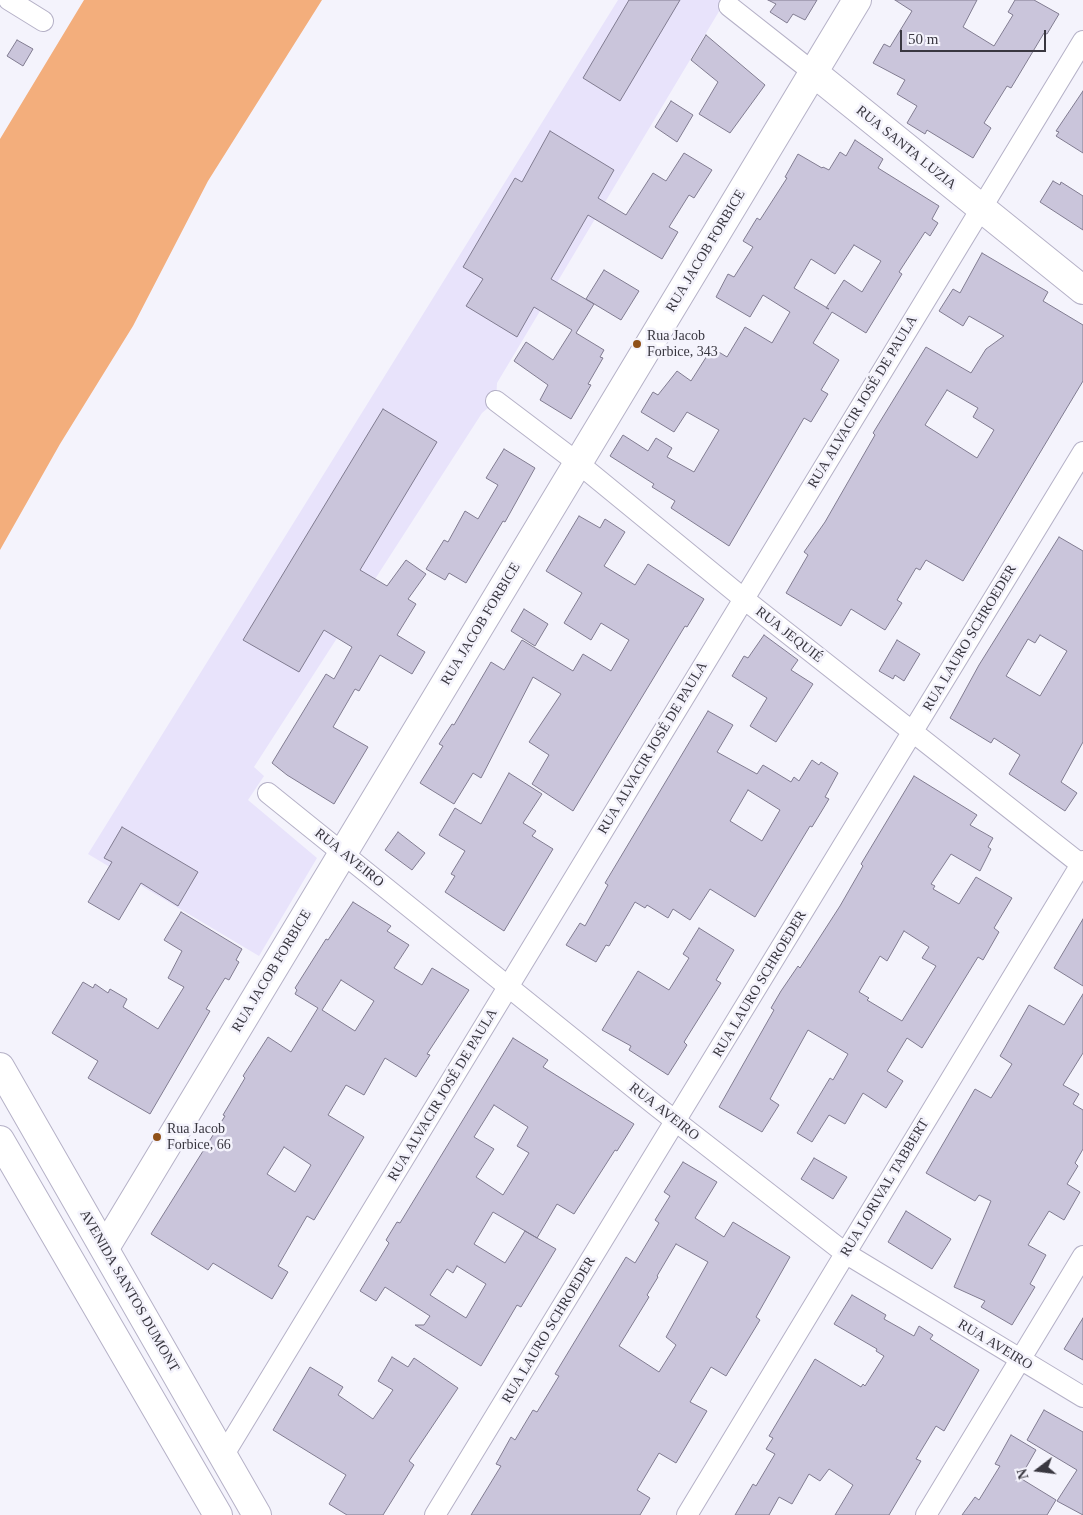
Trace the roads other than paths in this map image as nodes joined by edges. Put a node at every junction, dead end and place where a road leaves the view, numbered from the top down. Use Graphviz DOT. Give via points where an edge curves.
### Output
graph roads {
  1 [pos="9,0"];
  2 [pos="857,0"];
  3 [pos="729,6"];
  4 [pos="43,21"];
  5 [pos="1083,41"];
  6 [pos="814,73"];
  7 [pos="981,208"];
  8 [pos="1083,290"];
  9 [pos="496,401"];
  10 [pos="1083,452"];
  11 [pos="578,463"];
  12 [pos="744,599"];
  13 [pos="913,732"];
  14 [pos="268,793"];
  15 [pos="343,853"];
  16 [pos="1082,864"];
  17 [pos="509,987"];
  18 [pos="0,1067"];
  19 [pos="676,1122"];
  20 [pos="0,1140"];
  21 [pos="105,1248"];
  22 [pos="845,1253"];
  23 [pos="1083,1256"];
  24 [pos="1020,1360"];
  25 [pos="176,1374"];
  26 [pos="148,1395"];
  27 [pos="1083,1397"];
  28 [pos="223,1456"];
  29 [pos="218,1515"];
  30 [pos="257,1515"];
  31 [pos="435,1515"];
  32 [pos="687,1515"];
  33 [pos="926,1515"];
  1 -- 4 [label="street"];
  2 -- 6 [label="street, RUA JACOB FORBICE"];
  3 -- 6 [label="street, RUA SANTA LUZIA"];
  5 -- 7 [label="street, RUA ALVACIR JOSÉ DE PAULA"];
  6 -- 7 [label="street, RUA SANTA LUZIA"];
  6 -- 11 [label="street, RUA JACOB FORBICE"];
  7 -- 8 [label="street, RUA SANTA LUZIA"];
  7 -- 12 [label="street, RUA ALVACIR JOSÉ DE PAULA"];
  9 -- 11 [label="street, RUA JEQUIÉ"];
  10 -- 13 [label="street, RUA LAURO SCHROEDER"];
  11 -- 12 [label="street, RUA JEQUIÉ"];
  11 -- 15 [label="street, RUA JACOB FORBICE"];
  12 -- 13 [label="street, RUA JEQUIÉ"];
  12 -- 17 [label="street, RUA ALVACIR JOSÉ DE PAULA"];
  13 -- 16 [label="street, RUA JEQUIÉ"];
  13 -- 19 [label="street, RUA LAURO SCHROEDER"];
  14 -- 15 [label="street, RUA AVEIRO"];
  15 -- 17 [label="street, RUA AVEIRO"];
  15 -- 21 [label="street, RUA JACOB FORBICE"];
  16 -- 22 [label="street, RUA LORIVAL TABBERT"];
  17 -- 19 [label="street, RUA AVEIRO"];
  17 -- 28 [label="street, RUA ALVACIR JOSÉ DE PAULA"];
  18 -- 21 [label="street, AVENIDA SANTOS DUMONT"];
  19 -- 22 [label="street, RUA AVEIRO"];
  19 -- 31 [label="street, RUA LAURO SCHROEDER"];
  20 -- 26 [label="street"];
  21 -- 25 [label="street, AVENIDA SANTOS DUMONT"];
  22 -- 24 [label="street, RUA AVEIRO"];
  22 -- 32 [label="street, RUA LORIVAL TABBERT"];
  23 -- 24 [label="street"];
  24 -- 27 [label="street, RUA AVEIRO"];
  24 -- 33 [label="street"];
  25 -- 26 [label="street" via="178,1384 166,1398"];
  25 -- 28 [label="street, AVENIDA SANTOS DUMONT"];
  26 -- 29 [label="street"];
  28 -- 30 [label="street, AVENIDA SANTOS DUMONT"];
}
